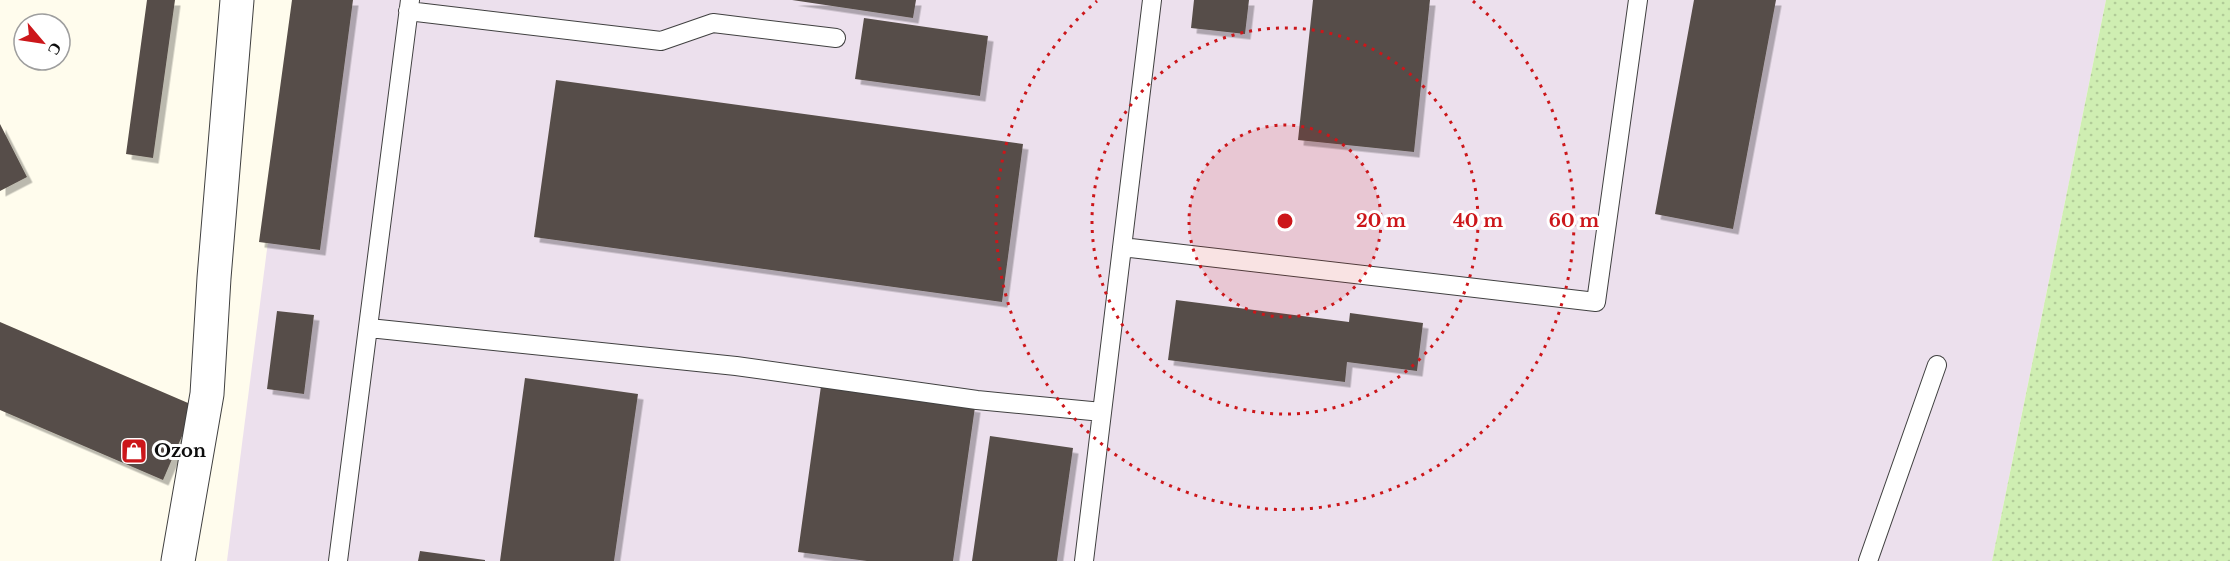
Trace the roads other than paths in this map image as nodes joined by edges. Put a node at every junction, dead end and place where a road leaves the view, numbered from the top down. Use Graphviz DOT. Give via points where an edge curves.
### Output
graph roads {
  1 [pos="237,0"];
  2 [pos="1152,0"];
  3 [pos="1638,0"];
  4 [pos="409,6"];
  5 [pos="836,38"];
  6 [pos="1122,247"];
  7 [pos="369,328"];
  8 [pos="1937,365"];
  9 [pos="1102,412"];
  10 [pos="178,561"];
  11 [pos="338,561"];
  12 [pos="1084,561"];
  13 [pos="1868,561"];
  1 -- 10 [label="street" via="207,394"];
  2 -- 6 [label="lane"];
  3 -- 6 [label="lane" via="1596,302"];
  4 -- 5 [label="lane" via="661,41 713,23"];
  4 -- 7 [label="lane"];
  6 -- 9 [label="lane"];
  7 -- 9 [label="lane" via="736,366 976,400"];
  7 -- 11 [label="lane"];
  8 -- 13 [label="lane"];
  9 -- 12 [label="lane"];
}
